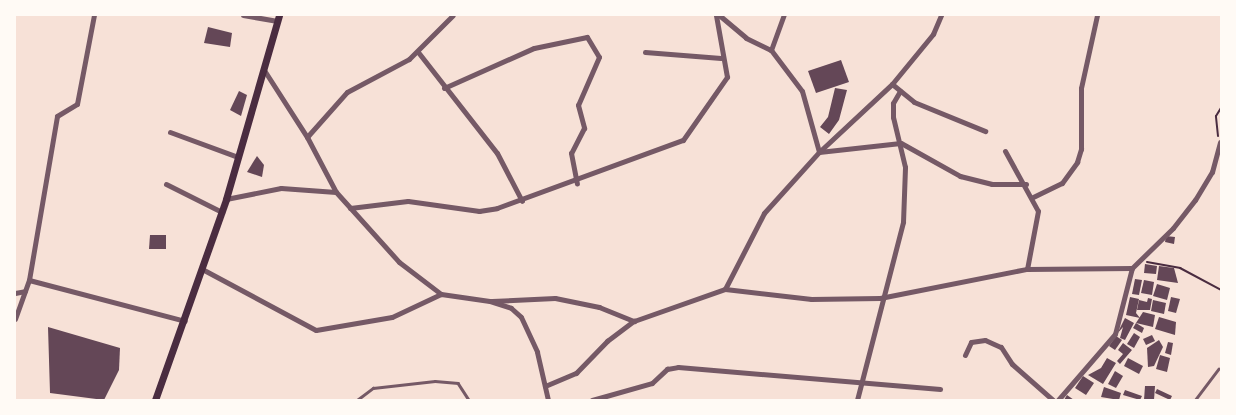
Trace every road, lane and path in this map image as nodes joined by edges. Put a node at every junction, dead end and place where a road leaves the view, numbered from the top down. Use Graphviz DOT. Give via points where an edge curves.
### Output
graph roads {
  1 [pos="94,15"];
  2 [pos="243,15"];
  3 [pos="453,15"];
  4 [pos="718,15"];
  5 [pos="784,15"];
  6 [pos="941,15"];
  7 [pos="1097,15"];
  8 [pos="276,17"];
  9 [pos="771,50"];
  10 [pos="418,52"];
  11 [pos="644,52"];
  12 [pos="721,58"];
  13 [pos="264,70"];
  14 [pos="892,84"];
  15 [pos="444,88"];
  16 [pos="900,91"];
  17 [pos="1221,108"];
  18 [pos="985,131"];
  19 [pos="170,132"];
  20 [pos="307,137"];
  21 [pos="1220,142"];
  22 [pos="902,143"];
  23 [pos="1005,151"];
  24 [pos="818,152"];
  25 [pos="238,157"];
  26 [pos="577,183"];
  27 [pos="166,184"];
  28 [pos="1026,184"];
  29 [pos="336,192"];
  30 [pos="1033,197"];
  31 [pos="226,199"];
  32 [pos="522,202"];
  33 [pos="350,208"];
  34 [pos="222,212"];
  35 [pos="1027,268"];
  36 [pos="1132,268"];
  37 [pos="202,269"];
  38 [pos="29,280"];
  39 [pos="725,289"];
  40 [pos="1221,290"];
  41 [pos="25,291"];
  42 [pos="15,294"];
  43 [pos="441,294"];
  44 [pos="880,298"];
  45 [pos="490,301"];
  46 [pos="15,319"];
  47 [pos="634,321"];
  48 [pos="185,322"];
  49 [pos="965,355"];
  50 [pos="1218,369"];
  51 [pos="859,385"];
  52 [pos="545,386"];
  53 [pos="940,390"];
  54 [pos="155,400"];
  55 [pos="357,400"];
  56 [pos="469,400"];
  57 [pos="548,400"];
  58 [pos="592,400"];
  59 [pos="857,400"];
  60 [pos="1053,400"];
  61 [pos="1058,400"];
  62 [pos="1195,400"];
  1 -- 38 [label="street" via="77,104 57,116"];
  2 -- 8 [label="street"];
  3 -- 10 [label="street"];
  4 -- 9 [label="street" via="746,38"];
  4 -- 12 [label="street"];
  5 -- 9 [label="street"];
  6 -- 14 [label="street" via="933,34"];
  7 -- 30 [label="street" via="1081,88 1082,149 1062,183"];
  8 -- 13 [label="main road"];
  9 -- 24 [label="street" via="802,91"];
  10 -- 15 [label="street"];
  10 -- 20 [label="street" via="347,92"];
  11 -- 12 [label="street"];
  12 -- 26 [label="street" via="725,83 683,140"];
  13 -- 20 [label="street"];
  13 -- 25 [label="main road"];
  14 -- 16 [label="street"];
  14 -- 24 [label="street"];
  15 -- 26 [label="street" via="534,48 586,37 599,57 578,105 584,128 571,153"];
  15 -- 32 [label="street" via="497,153"];
  16 -- 18 [label="street" via="914,102"];
  16 -- 22 [label="street" via="893,103 893,117"];
  17 -- 21 [label="path" via="1216,127"];
  19 -- 25 [label="street"];
  20 -- 29 [label="street"];
  21 -- 36 [label="street" via="1212,172 1194,200 1173,228"];
  22 -- 24 [label="street"];
  22 -- 28 [label="street" via="960,176 992,184"];
  22 -- 44 [label="street" via="903,222"];
  23 -- 28 [label="street"];
  24 -- 39 [label="street" via="764,213"];
  25 -- 31 [label="main road"];
  26 -- 32 [label="street"];
  27 -- 34 [label="street"];
  28 -- 30 [label="street"];
  29 -- 31 [label="street" via="281,188"];
  29 -- 33 [label="street"];
  30 -- 35 [label="street" via="1038,216"];
  31 -- 34 [label="main road"];
  32 -- 33 [label="street" via="479,211 408,201"];
  33 -- 43 [label="street" via="399,262"];
  34 -- 37 [label="main road"];
  35 -- 36 [label="street"];
  35 -- 44 [label="street"];
  36 -- 40 [label="path" via="1147,262 1180,268"];
  36 -- 61 [label="street" via="1115,334"];
  37 -- 43 [label="street" via="316,330 332,331 392,317"];
  37 -- 48 [label="main road"];
  38 -- 41 [label="street"];
  38 -- 48 [label="street"];
  39 -- 44 [label="street" via="810,300"];
  39 -- 47 [label="street"];
  41 -- 42 [label="street"];
  41 -- 46 [label="street"];
  43 -- 45 [label="street"];
  44 -- 51 [label="street"];
  45 -- 47 [label="street" via="555,298 607,309"];
  45 -- 52 [label="street" via="511,308 521,317"];
  47 -- 52 [label="street" via="606,341 576,373"];
  48 -- 54 [label="main road"];
  49 -- 60 [label="street" via="970,342 985,340 1001,347"];
  50 -- 62 [label="lane"];
  51 -- 53 [label="street"];
  51 -- 58 [label="street" via="809,377 678,367 668,369 652,383"];
  51 -- 59 [label="street"];
  52 -- 57 [label="street"];
  55 -- 56 [label="lane" via="373,388 435,381 458,383"];
}
